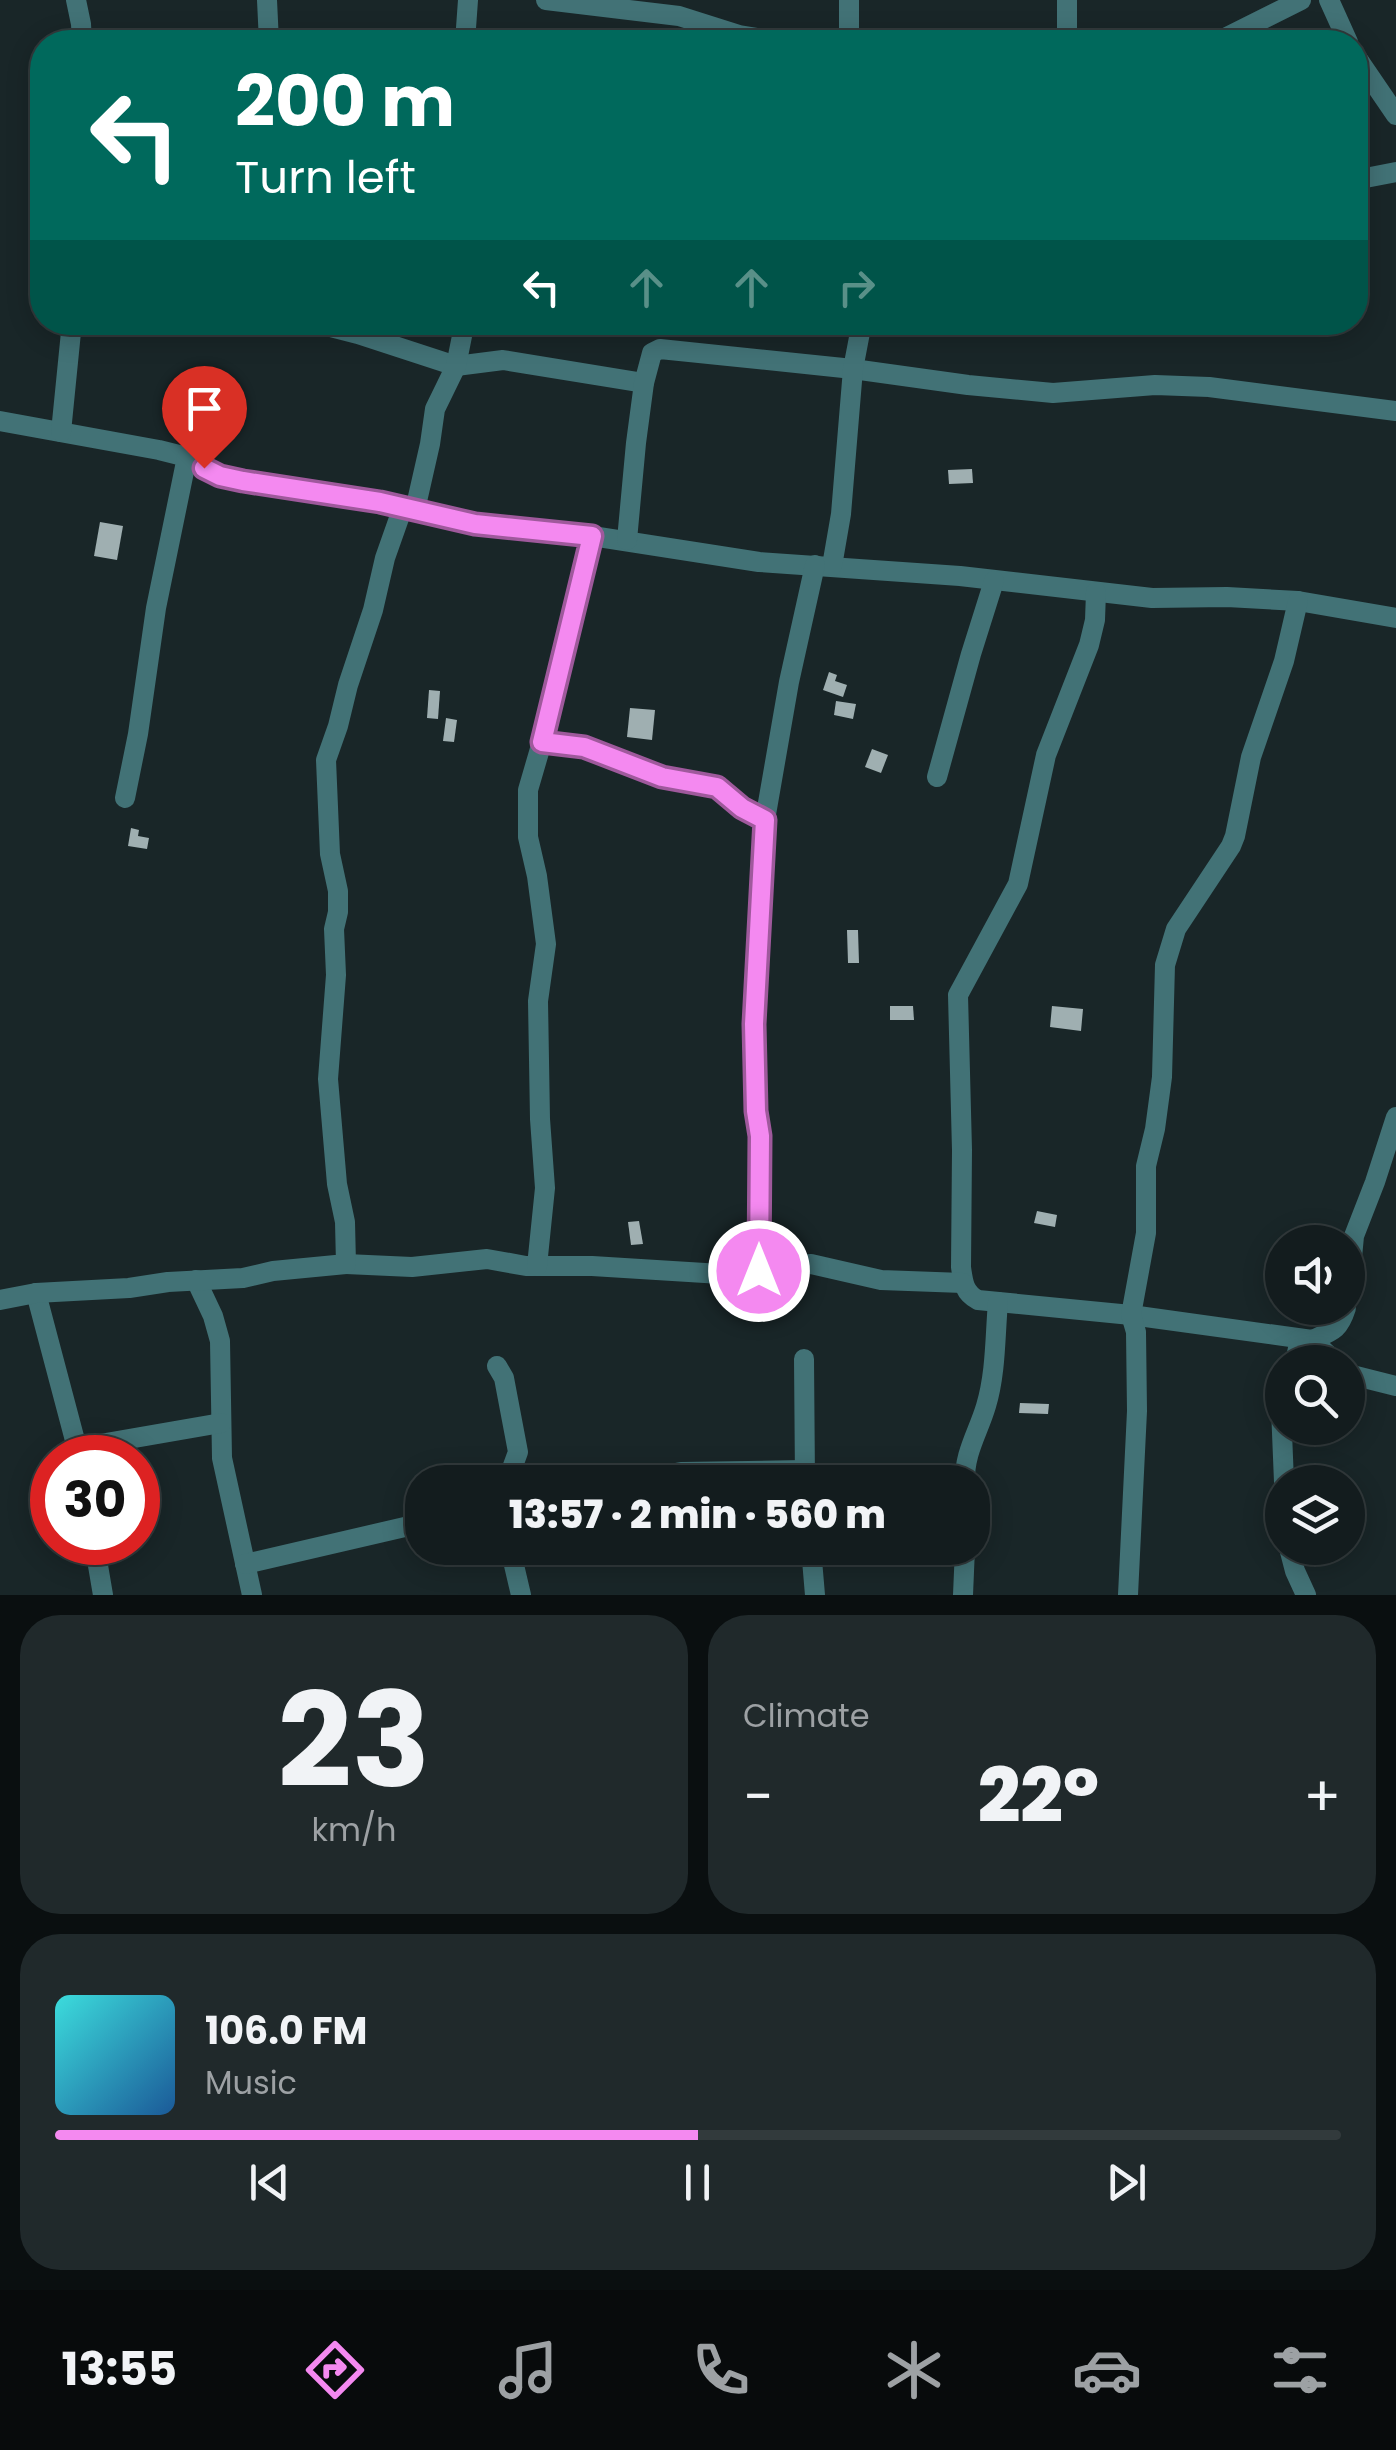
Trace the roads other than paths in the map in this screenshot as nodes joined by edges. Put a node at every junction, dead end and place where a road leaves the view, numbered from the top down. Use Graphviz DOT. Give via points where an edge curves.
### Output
graph roads {
  1 [pos="76,0"];
  2 [pos="267,0"];
  3 [pos="468,0"];
  4 [pos="546,0"];
  5 [pos="849,0"];
  6 [pos="1067,0"];
  7 [pos="1302,0"];
  8 [pos="1328,0"];
  9 [pos="679,8"];
  10 [pos="81,30"];
  11 [pos="268,30"];
  12 [pos="466,30"];
  13 [pos="723,30"];
  14 [pos="849,30"];
  15 [pos="1067,30"];
  16 [pos="1241,30"];
  17 [pos="1342,30"];
  18 [pos="1368,74"];
  19 [pos="1396,115"];
  20 [pos="1396,172"];
  21 [pos="1368,177"];
  22 [pos="71,335"];
  23 [pos="361,335"];
  24 [pos="460,335"];
  25 [pos="859,335"];
  26 [pos="456,366"];
  27 [pos="852,369"];
  28 [pos="644,383"];
  29 [pos="1396,411"];
  30 [pos="0,421"];
  31 [pos="61,432"];
  32 [pos="188,457"];
  33 [pos="409,508"];
  34 [pos="592,536"];
  35 [pos="628,540"];
  36 [pos="823,566"];
  37 [pos="994,581"];
  38 [pos="1096,592"];
  39 [pos="1298,601"];
  40 [pos="1396,618"];
  41 [pos="542,742"];
  42 [pos="936,778"];
  43 [pos="125,798"];
  44 [pos="765,820"];
  45 [pos="1396,1116"];
  46 [pos="1358,1225"];
  47 [pos="346,1264"];
  48 [pos="537,1266"];
  49 [pos="759,1271"];
  50 [pos="196,1280"];
  51 [pos="963,1283"];
  52 [pos="36,1293"];
  53 [pos="0,1300"];
  54 [pos="998,1302"];
  55 [pos="1131,1315"];
  56 [pos="1339,1325"];
  57 [pos="1306,1339"];
  58 [pos="1303,1345"];
  59 [pos="1314,1345"];
  60 [pos="804,1358"];
  61 [pos="497,1366"];
  62 [pos="1365,1378"];
  63 [pos="1396,1386"];
  64 [pos="221,1424"];
  65 [pos="73,1435"];
  66 [pos="160,1436"];
  67 [pos="513,1465"];
  68 [pos="804,1465"];
  69 [pos="966,1465"];
  70 [pos="405,1527"];
  71 [pos="245,1564"];
  72 [pos="98,1565"];
  73 [pos="514,1565"];
  74 [pos="812,1565"];
  75 [pos="964,1565"];
  76 [pos="1293,1565"];
  77 [pos="103,1595"];
  78 [pos="252,1595"];
  79 [pos="522,1595"];
  80 [pos="815,1595"];
  81 [pos="963,1595"];
  82 [pos="1128,1595"];
  83 [pos="1306,1595"];
  1 -- 10 [label="street"];
  2 -- 11 [label="street"];
  3 -- 12 [label="street"];
  4 -- 9 [label="street"];
  5 -- 14 [label="street"];
  6 -- 15 [label="street"];
  7 -- 16 [label="street"];
  8 -- 17 [label="street"];
  9 -- 13 [label="street"];
  18 -- 19 [label="street"];
  20 -- 21 [label="street"];
  22 -- 31 [label="street"];
  23 -- 26 [label="street"];
  24 -- 26 [label="street"];
  25 -- 27 [label="street"];
  26 -- 28 [label="street" via="504,360"];
  26 -- 33 [label="street" via="434,409"];
  27 -- 28 [label="street" via="660,349 652,352"];
  27 -- 29 [label="street" via="1053,393 1210,387"];
  27 -- 36 [label="street" via="841,514"];
  28 -- 35 [label="street"];
  30 -- 31 [label="street"];
  31 -- 32 [label="street"];
  32 -- 33 [label="street" via="232,479"];
  32 -- 43 [label="street"];
  33 -- 34 [label="street" via="475,524"];
  33 -- 47 [label="street" via="385,558 326,760 338,891 328,1079"];
  34 -- 35 [label="street"];
  34 -- 41 [label="street"];
  35 -- 36 [label="street"];
  36 -- 37 [label="street"];
  36 -- 44 [label="street" via="789,682"];
  37 -- 38 [label="street"];
  37 -- 42 [label="street"];
  38 -- 39 [label="street"];
  38 -- 51 [label="street" via="1095,620 1046,755 1018,884 958,995"];
  39 -- 40 [label="street"];
  39 -- 55 [label="street" via="1231,846 1176,929 1165,965 1162,1078"];
  41 -- 44 [label="street" via="584,747 662,777 717,787"];
  41 -- 48 [label="street" via="528,790 528,837 546,944 538,1001 545,1188"];
  44 -- 49 [label="street" via="754,1024"];
  45 -- 46 [label="street"];
  47 -- 48 [label="street" via="412,1268 487,1259"];
  47 -- 50 [label="street"];
  48 -- 49 [label="street"];
  49 -- 51 [label="street" via="811,1264 881,1280"];
  50 -- 52 [label="street"];
  50 -- 64 [label="street" via="220,1341"];
  51 -- 54 [label="street" via="970,1296"];
  52 -- 53 [label="street"];
  52 -- 65 [label="street"];
  54 -- 55 [label="street"];
  54 -- 69 [label="street" via="986,1407"];
  55 -- 57 [label="street"];
  55 -- 82 [label="street" via="1137,1411"];
  56 -- 57 [label="street"];
  57 -- 58 [label="street"];
  57 -- 59 [label="street"];
  60 -- 68 [label="street"];
  61 -- 67 [label="street" via="518,1452"];
  62 -- 63 [label="street"];
  64 -- 66 [label="street"];
  64 -- 71 [label="street"];
  70 -- 71 [label="street"];
  71 -- 78 [label="street"];
  72 -- 77 [label="street"];
  73 -- 79 [label="street"];
  74 -- 80 [label="street"];
  75 -- 81 [label="street"];
  76 -- 83 [label="street"];
}
